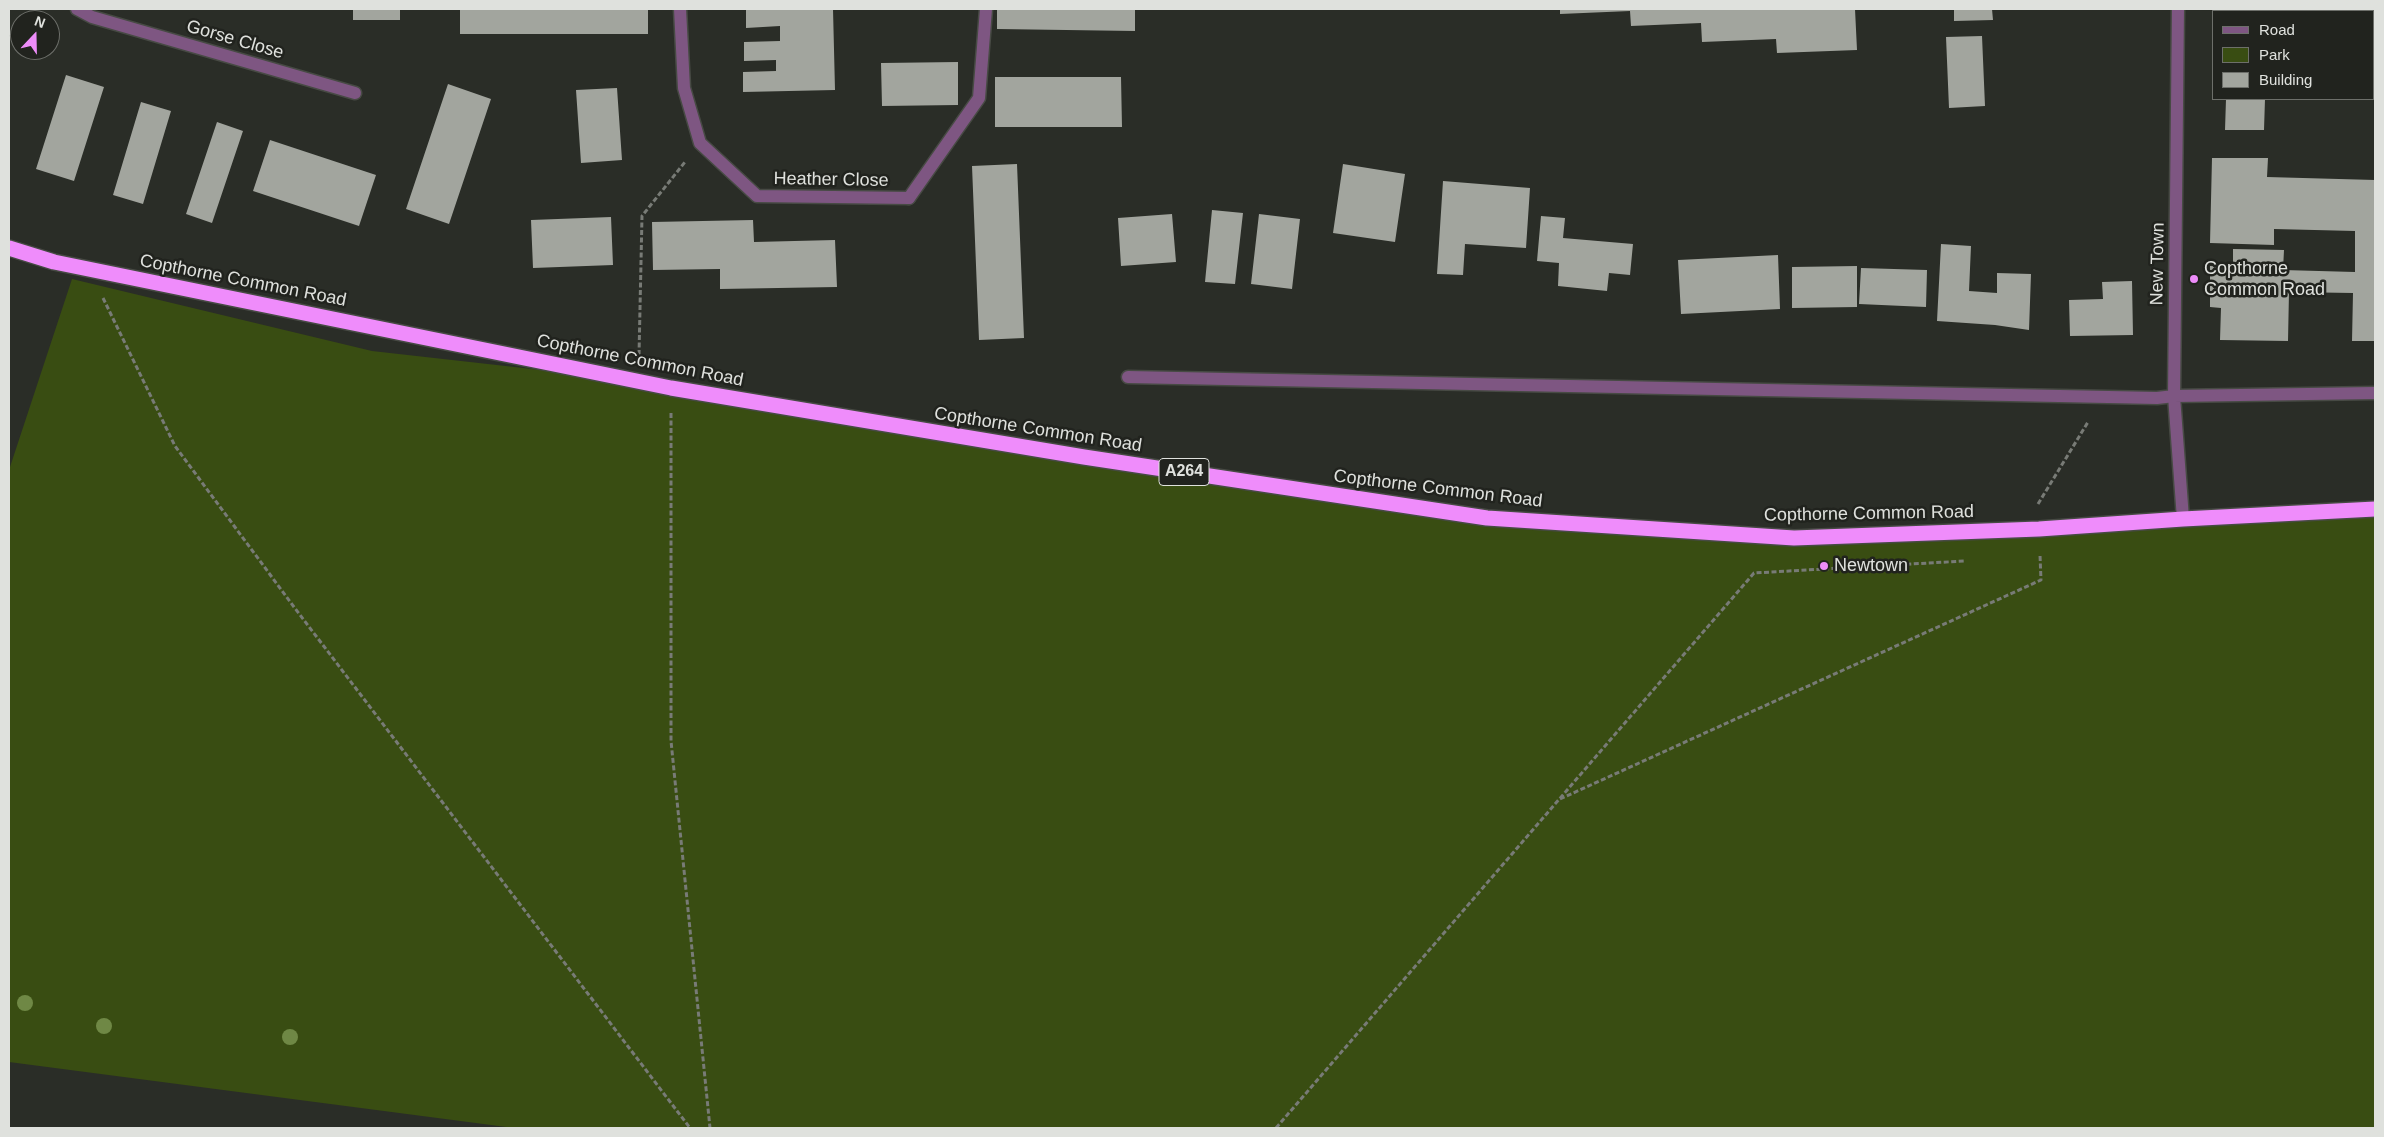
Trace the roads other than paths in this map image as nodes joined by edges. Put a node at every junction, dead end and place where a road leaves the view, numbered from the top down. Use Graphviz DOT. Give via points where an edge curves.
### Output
graph roads {
  1 [pos="77,9"];
  2 [pos="680,9"];
  3 [pos="986,9"];
  4 [pos="2178,9"];
  5 [pos="356,93"];
  6 [pos="9,248"];
  7 [pos="1128,377"];
  8 [pos="2375,393"];
  9 [pos="2174,396"];
  10 [pos="2375,509"];
  11 [pos="2183,519"];
  1 -- 5 [label="street, Gorse Close" via="92,17"];
  2 -- 3 [label="street, Heather Close" via="684,88 700,143 756,196 909,198 979,98"];
  4 -- 9 [label="street, New Town"];
  6 -- 11 [label="highway, Copthorne Common Road / A264" via="110,274 672,388 1084,457 1487,518 1794,538 2039,529"];
  7 -- 9 [label="street"];
  8 -- 9 [label="street"];
  9 -- 11 [label="street, New Town"];
  10 -- 11 [label="highway, Copthorne Common Road / A264"];
}
